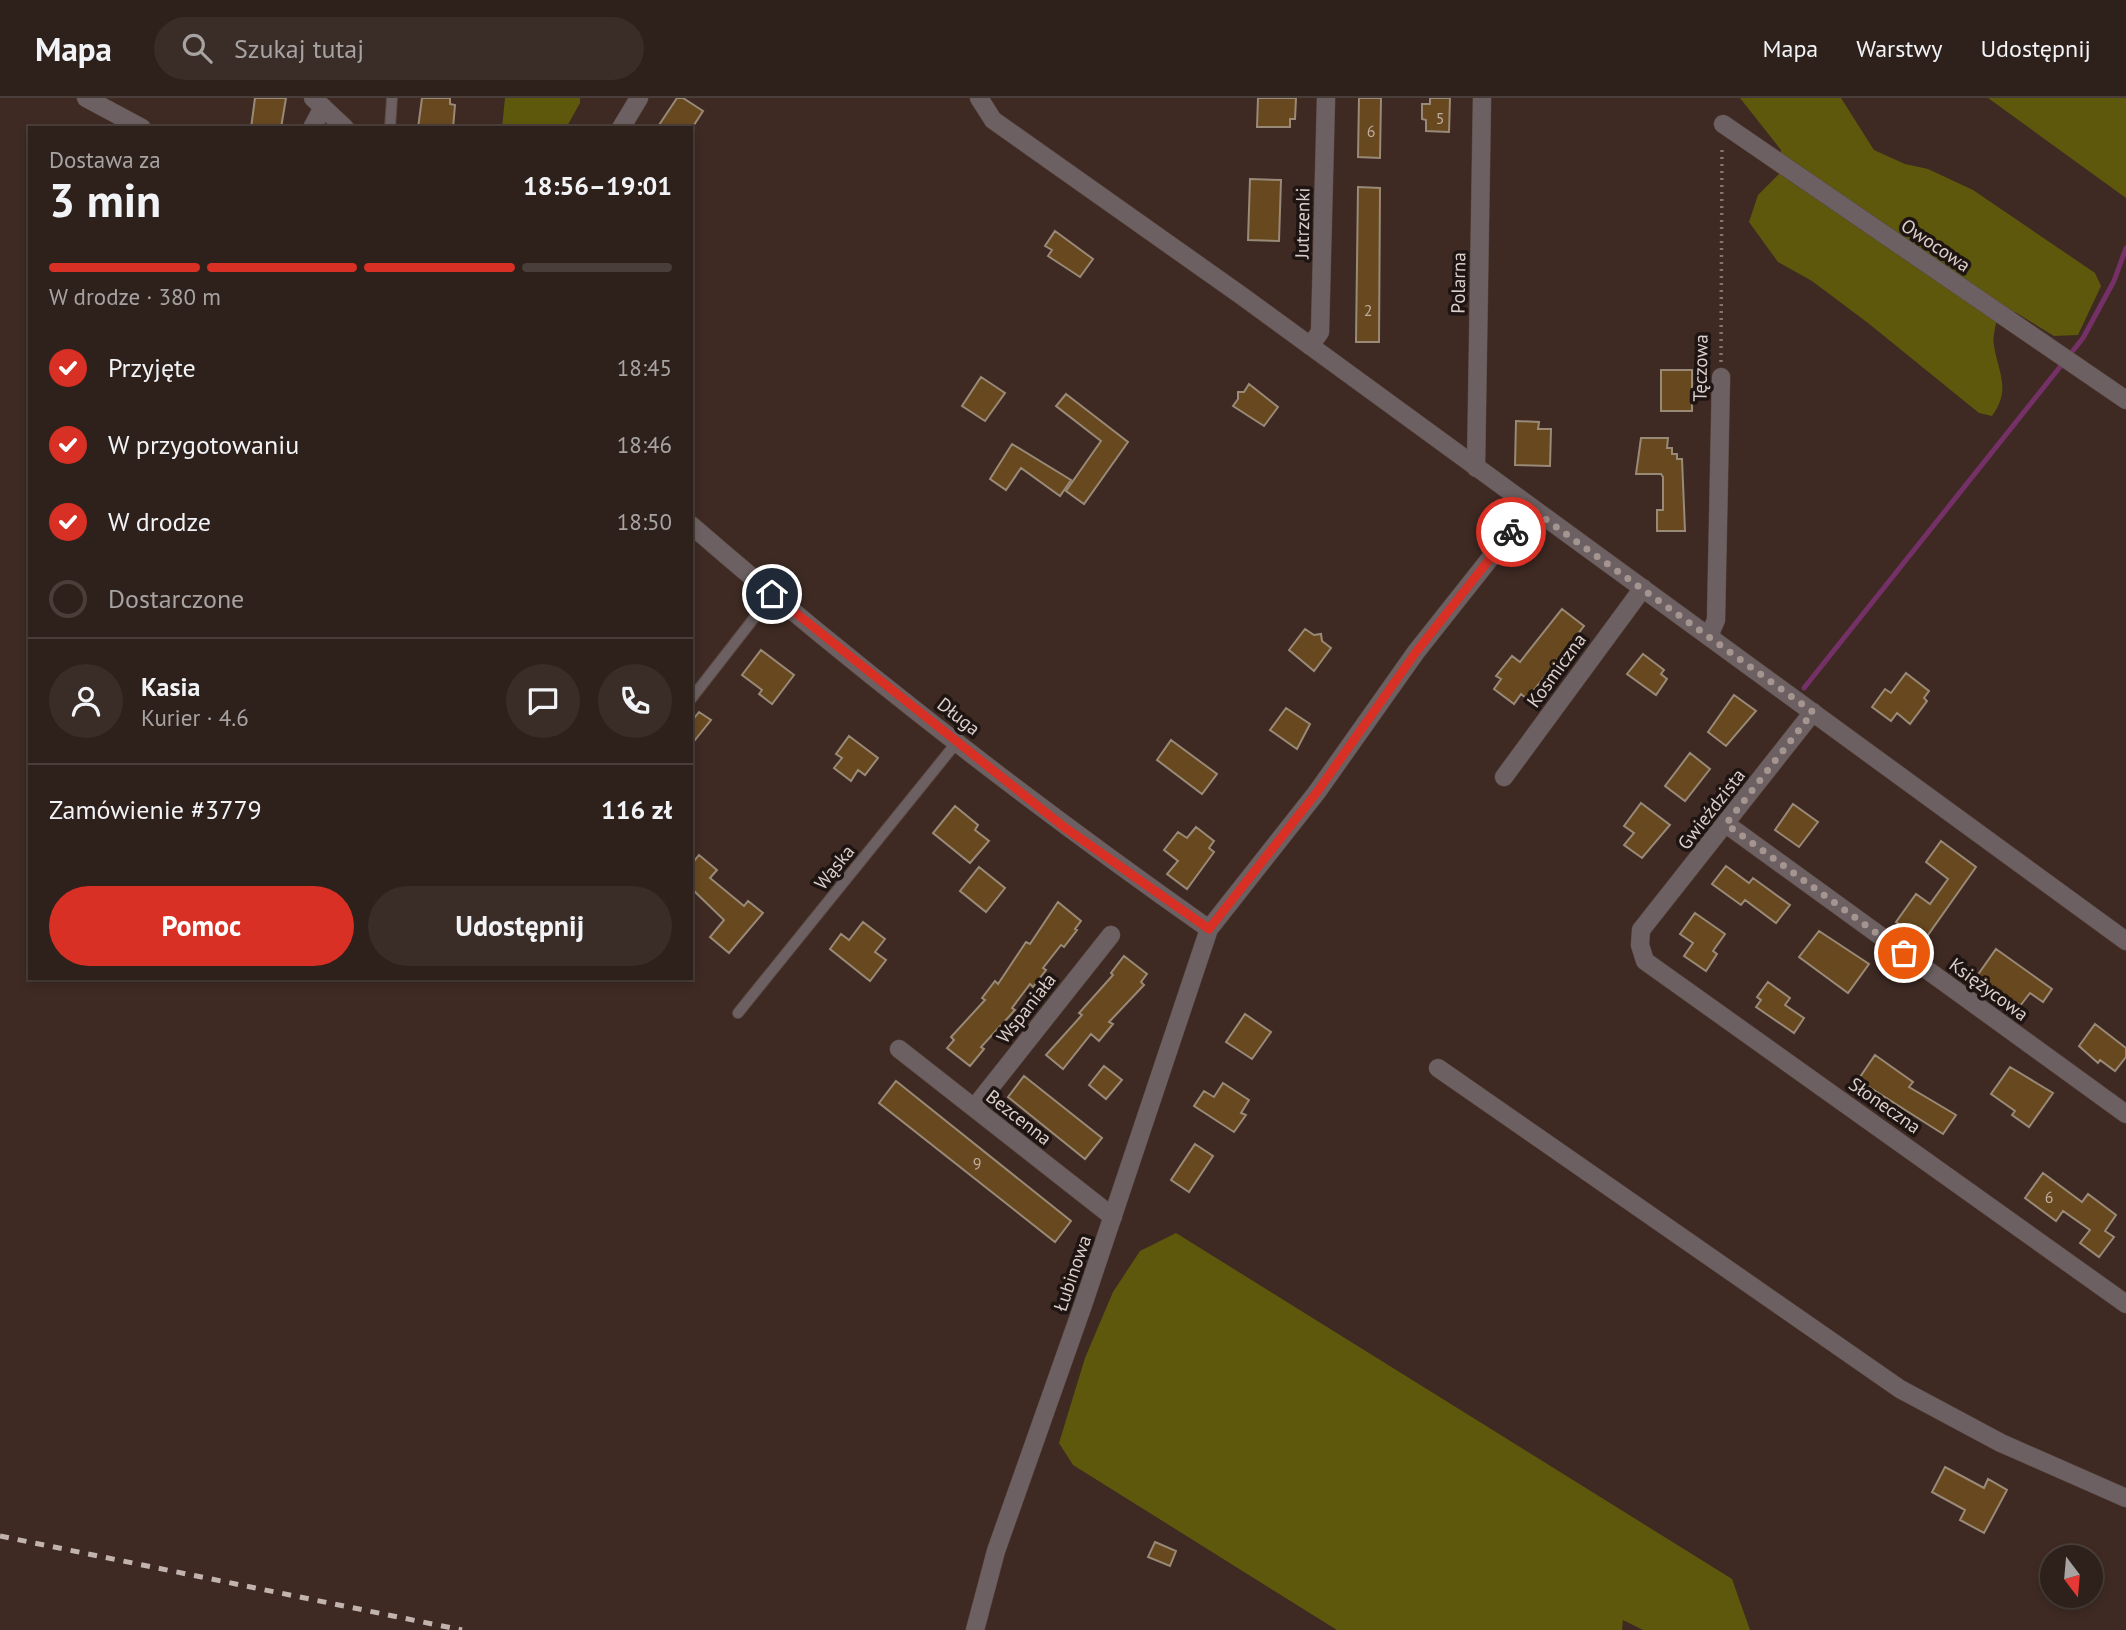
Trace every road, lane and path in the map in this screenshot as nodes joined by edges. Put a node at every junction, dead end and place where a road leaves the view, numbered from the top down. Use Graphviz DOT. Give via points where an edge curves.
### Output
graph roads {
  1 [pos="86,98"];
  2 [pos="392,98"];
  3 [pos="639,98"];
  4 [pos="979,98"];
  5 [pos="1326,98"];
  6 [pos="1482,98"];
  7 [pos="318,102"];
  8 [pos="1723,124"];
  9 [pos="138,126"];
  10 [pos="312,126"];
  11 [pos="343,126"];
  12 [pos="390,126"];
  13 [pos="622,126"];
  14 [pos="1310,346"];
  15 [pos="1721,377"];
  16 [pos="2126,400"];
  17 [pos="1476,468"];
  18 [pos="1530,508"];
  19 [pos="693,527"];
  20 [pos="1643,588"];
  21 [pos="772,594"];
  22 [pos="1709,636"];
  23 [pos="693,696"];
  24 [pos="1813,712"];
  25 [pos="957,742"];
  26 [pos="1504,777"];
  27 [pos="1726,824"];
  28 [pos="1209,929"];
  29 [pos="1641,930"];
  30 [pos="1111,935"];
  31 [pos="2126,941"];
  32 [pos="738,1013"];
  33 [pos="899,1049"];
  34 [pos="1438,1068"];
  35 [pos="974,1108"];
  36 [pos="2126,1114"];
  37 [pos="1113,1217"];
  38 [pos="2126,1304"];
  39 [pos="2126,1497"];
  40 [pos="975,1630"];
  1 -- 9 [label="street"];
  2 -- 12 [label="lane"];
  3 -- 13 [label="street"];
  4 -- 14 [label="street" via="993,120"];
  5 -- 14 [label="street, Jutrzenki" via="1320,332"];
  6 -- 17 [label="street, Polarna"];
  7 -- 10 [label="street"];
  7 -- 11 [label="street"];
  8 -- 15 [label="path, Tęczowa"];
  8 -- 16 [label="street, Owocowa"];
  14 -- 17 [label="street"];
  15 -- 22 [label="street, Tęczowa" via="1716,620"];
  17 -- 18 [label="street"];
  18 -- 20 [label="street"];
  18 -- 28 [label="street, Łubinowa"];
  19 -- 21 [label="street, Długa"];
  20 -- 22 [label="street"];
  20 -- 26 [label="street, Kosmiczna"];
  21 -- 23 [label="lane"];
  21 -- 25 [label="street, Długa"];
  22 -- 24 [label="street"];
  24 -- 27 [label="street, Gwieździsta"];
  24 -- 31 [label="street"];
  25 -- 28 [label="street, Długa" via="1064,827"];
  25 -- 32 [label="lane, Wąska"];
  27 -- 29 [label="street, Gwieździsta"];
  27 -- 36 [label="street, Księżycowa"];
  28 -- 37 [label="street, Łubinowa"];
  29 -- 38 [label="street, Słoneczna" via="1645,961"];
  30 -- 35 [label="street, Wspaniała"];
  33 -- 35 [label="street, Bezcenna"];
  34 -- 39 [label="street" via="1900,1389 2001,1443"];
  35 -- 37 [label="street, Bezcenna"];
  37 -- 40 [label="street, Łubinowa" via="996,1551"];
}
